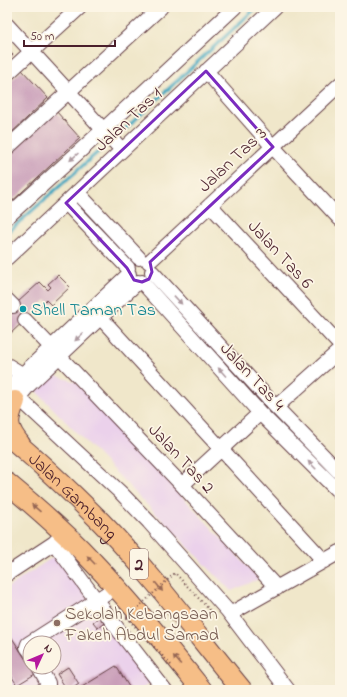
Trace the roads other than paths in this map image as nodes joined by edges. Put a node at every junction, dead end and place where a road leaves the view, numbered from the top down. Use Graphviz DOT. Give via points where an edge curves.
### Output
graph roads {
  1 [pos="80,7"];
  2 [pos="161,7"];
  3 [pos="235,7"];
  4 [pos="275,7"];
  5 [pos="7,25"];
  6 [pos="32,51"];
  7 [pos="206,71"];
  8 [pos="7,74"];
  9 [pos="339,86"];
  10 [pos="69,91"];
  11 [pos="103,130"];
  12 [pos="273,147"];
  13 [pos="7,148"];
  14 [pos="122,150"];
  15 [pos="77,192"];
  16 [pos="66,203"];
  17 [pos="210,206"];
  18 [pos="7,217"];
  19 [pos="340,219"];
  20 [pos="7,258"];
  21 [pos="147,264"];
  22 [pos="134,277"];
  23 [pos="100,317"];
  24 [pos="25,320"];
  25 [pos="340,345"];
  26 [pos="340,350"];
  27 [pos="55,351"];
  28 [pos="7,365"];
  29 [pos="22,374"];
  30 [pos="12,400"];
  31 [pos="276,407"];
  32 [pos="260,413"];
  33 [pos="7,435"];
  34 [pos="24,449"];
  35 [pos="221,449"];
  36 [pos="340,473"];
  37 [pos="7,483"];
  38 [pos="182,485"];
  39 [pos="340,493"];
  40 [pos="59,538"];
  41 [pos="340,552"];
  42 [pos="324,561"];
  43 [pos="7,574"];
  44 [pos="117,588"];
  45 [pos="277,588"];
  46 [pos="97,601"];
  47 [pos="223,616"];
  48 [pos="42,635"];
  49 [pos="44,675"];
  50 [pos="199,689"];
  51 [pos="43,690"];
  52 [pos="166,690"];
  53 [pos="242,690"];
  54 [pos="288,690"];
  1 -- 6 [label="street"];
  2 -- 10 [label="street"];
  3 -- 11 [label="street"];
  4 -- 7 [label="street, Jalan Tas 1"];
  5 -- 6 [label="street"];
  6 -- 8 [label="street"];
  6 -- 10 [label="street"];
  7 -- 12 [label="street"];
  7 -- 14 [label="street, Jalan Tas 1"];
  9 -- 12 [label="street, Jalan Tas 3"];
  10 -- 11 [label="street"];
  10 -- 13 [label="street"];
  11 -- 14 [label="street"];
  11 -- 18 [label="street, one-way"];
  12 -- 17 [label="street, Jalan Tas 3"];
  12 -- 19 [label="street"];
  14 -- 15 [label="street, Jalan Tas 1"];
  15 -- 16 [label="street, Jalan Tas 1"];
  15 -- 21 [label="street, Jalan Tas 4"];
  16 -- 20 [label="street, Jalan Tas 1"];
  22 -- 16 [label="street, Jalan Tas 4, one-way"];
  17 -- 21 [label="street, Jalan Tas 3"];
  17 -- 25 [label="street, Jalan Tas 6"];
  21 -- 22 [label="street" via="148,279"];
  21 -- 22 [label="street" via="133,260 130,263"];
  21 -- 31 [label="street, Jalan Tas 4, one-way"];
  22 -- 23 [label="street"];
  22 -- 27 [label="street"];
  32 -- 22 [label="street, Jalan Tas 4, one-way"];
  23 -- 27 [label="street, one-way"];
  23 -- 35 [label="street"];
  24 -- 27 [label="street, Jalan Tas 2"];
  26 -- 31 [label="street"];
  27 -- 29 [label="street"];
  27 -- 30 [label="street" via="28,386"];
  27 -- 38 [label="street, Jalan Tas 2"];
  28 -- 29 [label="street"];
  29 -- 30 [label="street"];
  30 -- 34 [label="highway" via="8,426 13,437"];
  30 -- 47 [label="street" via="127,499 149,522"];
  31 -- 36 [label="street, Jalan Tas 4"];
  32 -- 35 [label="street"];
  39 -- 32 [label="street, Jalan Tas 4, one-way"];
  33 -- 34 [label="highway, Jalan Gambang / 2"];
  34 -- 53 [label="highway, Jalan Gambang / 2, one-way" via="102,522"];
  35 -- 38 [label="street"];
  35 -- 42 [label="street"];
  40 -- 37 [label="highway, Jalan Gambang / 2, one-way"];
  38 -- 45 [label="street, Jalan Tas 2"];
  40 -- 43 [label="street"];
  44 -- 40 [label="highway, Jalan Gambang / 2, one-way"];
  40 -- 46 [label="street"];
  41 -- 42 [label="street"];
  42 -- 45 [label="street"];
  44 -- 46 [label="street"];
  50 -- 44 [label="highway, Jalan Gambang / 2, one-way"];
  45 -- 47 [label="street"];
  46 -- 48 [label="street"];
  46 -- 52 [label="street"];
  47 -- 54 [label="street"];
  49 -- 51 [label="street" via="48,686"];
}
